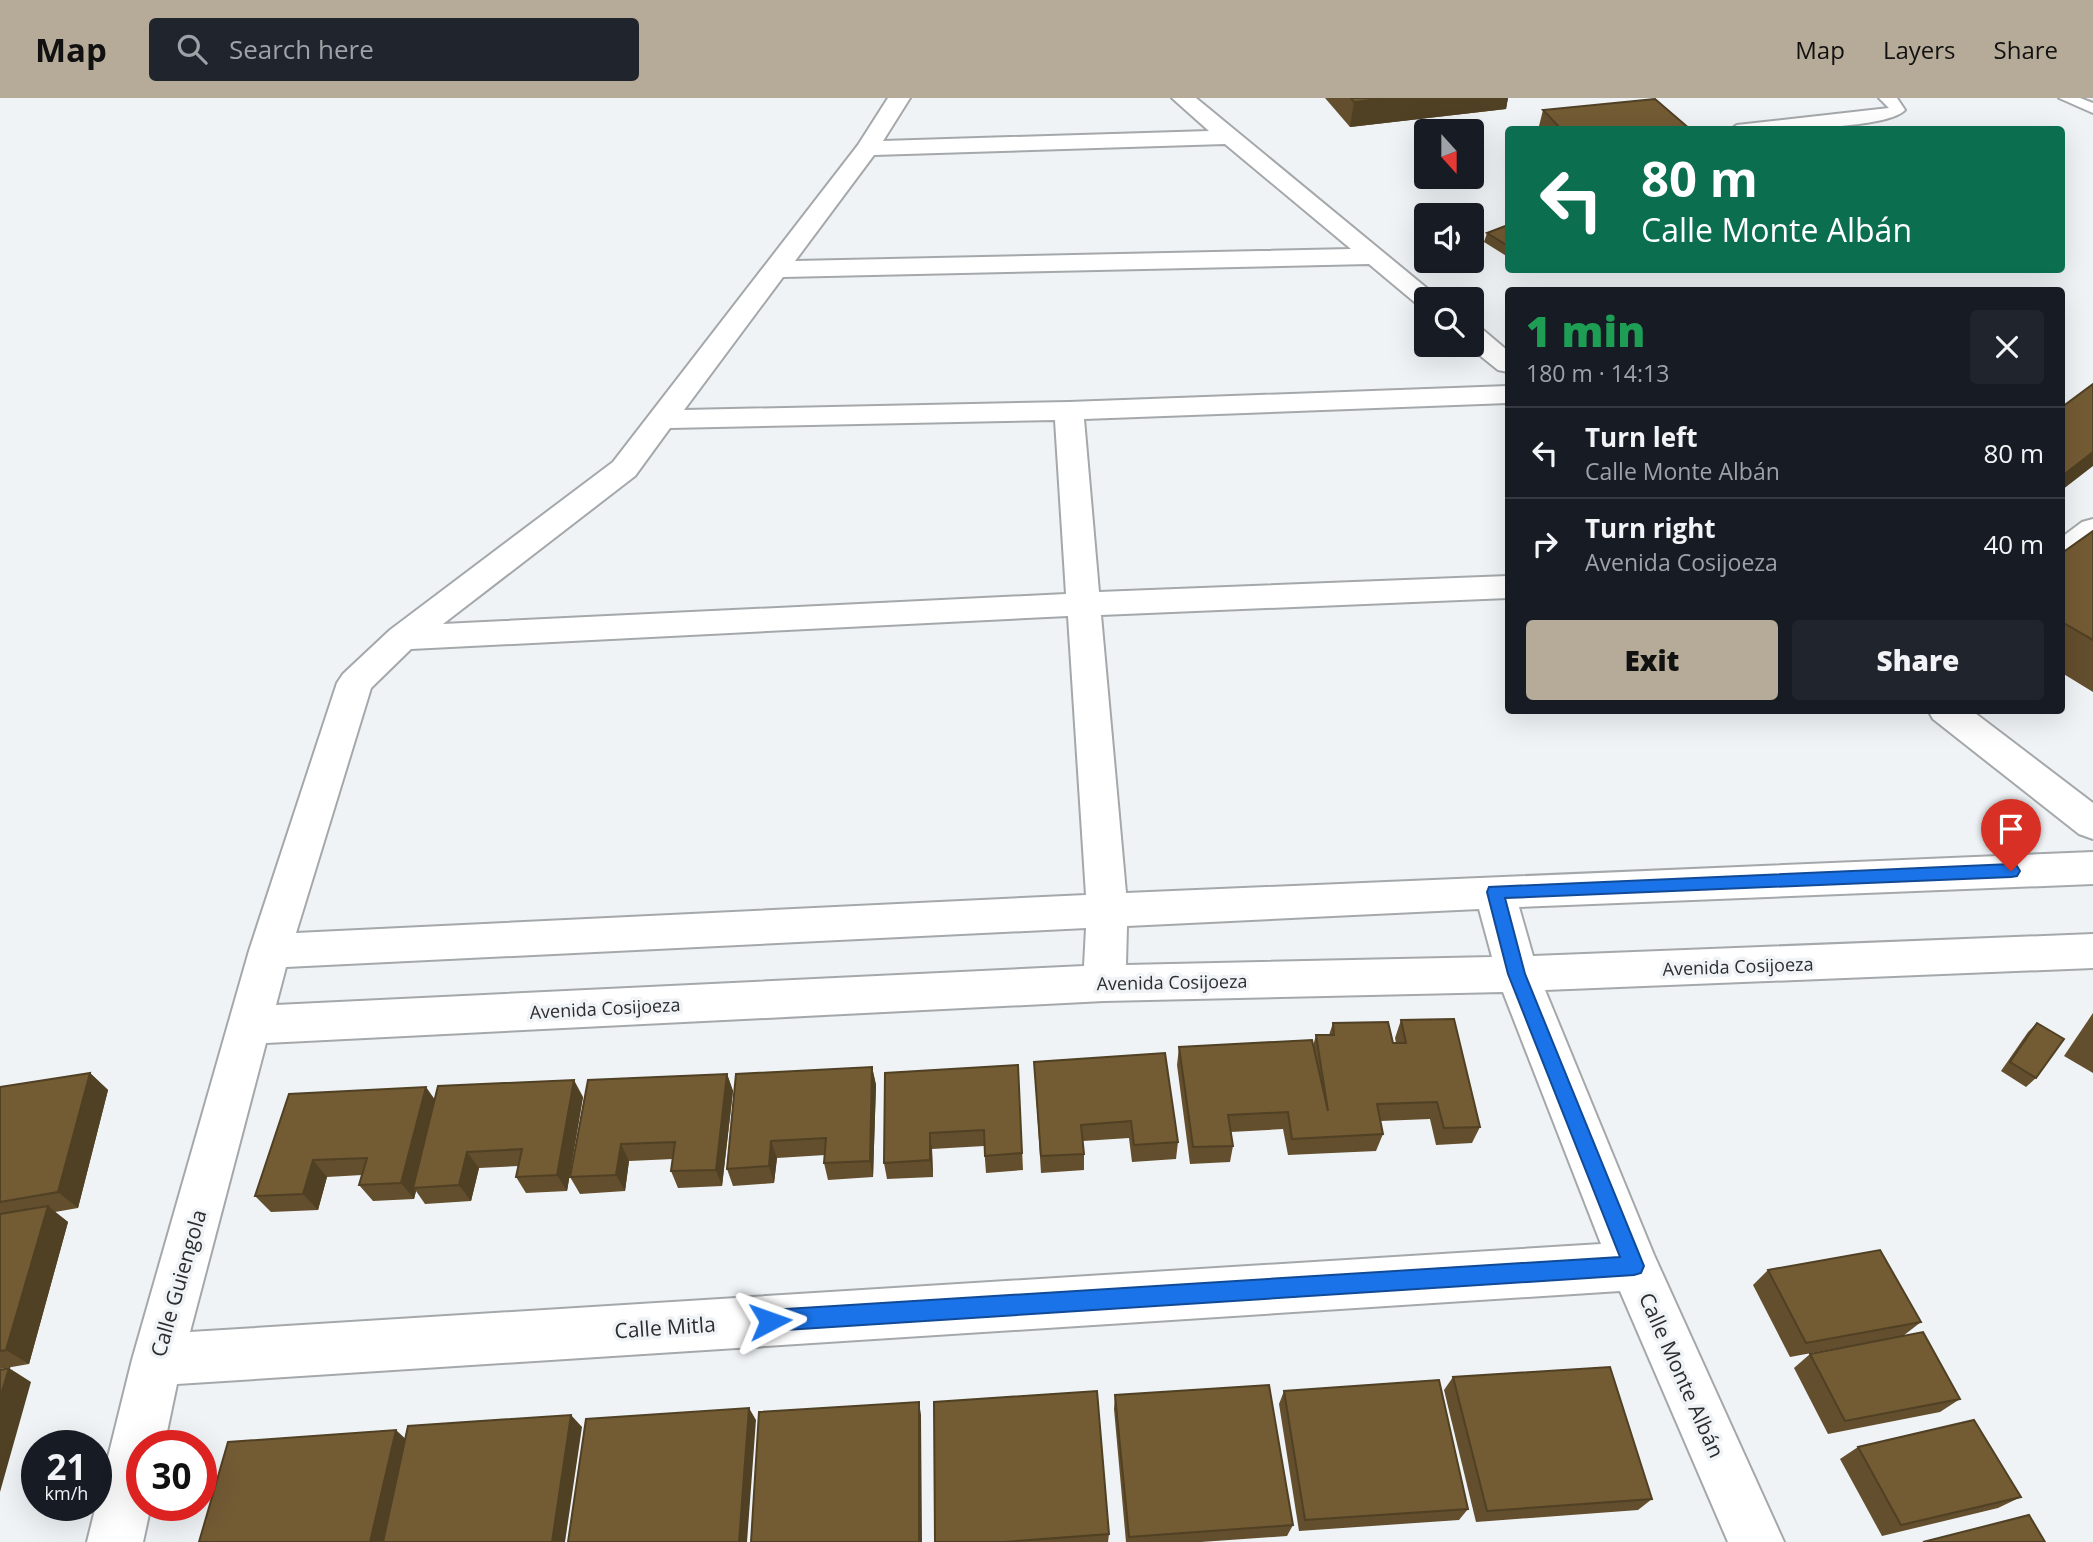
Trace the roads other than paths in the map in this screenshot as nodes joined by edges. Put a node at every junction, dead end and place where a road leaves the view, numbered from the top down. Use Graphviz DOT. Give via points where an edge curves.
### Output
graph roads {
  1 [pos="899,98"];
  2 [pos="1183,98"];
  3 [pos="1886,98"];
  4 [pos="2066,98"];
  5 [pos="2093,108"];
  6 [pos="1777,126"];
  7 [pos="1227,137"];
  8 [pos="867,148"];
  9 [pos="1372,256"];
  10 [pos="774,269"];
  11 [pos="1414,289"];
  12 [pos="1484,345"];
  13 [pos="1505,362"];
  14 [pos="1505,394"];
  15 [pos="1069,411"];
  16 [pos="664,419"];
  17 [pos="2093,529"];
  18 [pos="2065,550"];
  19 [pos="1505,587"];
  20 [pos="1085,604"];
  21 [pos="402,638"];
  22 [pos="1951,714"];
  23 [pos="2093,824"];
  24 [pos="2093,868"];
  25 [pos="1495,892"];
  26 [pos="1107,912"];
  27 [pos="270,951"];
  28 [pos="2093,951"];
  29 [pos="1517,974"];
  30 [pos="1104,983"];
  31 [pos="251,1025"];
  32 [pos="1634,1266"];
  33 [pos="157,1360"];
  34 [pos="115,1542"];
  35 [pos="1756,1542"];
  1 -- 8 [label="street, Calle Guiengola"];
  2 -- 7 [label="street"];
  3 -- 6 [label="lane" via="1897,110 1888,115"];
  4 -- 5 [label="lane"];
  7 -- 8 [label="street"];
  7 -- 9 [label="street"];
  8 -- 10 [label="street, Calle Guiengola"];
  9 -- 10 [label="street"];
  9 -- 11 [label="street"];
  10 -- 16 [label="street, Calle Guiengola"];
  12 -- 13 [label="street"];
  14 -- 15 [label="street"];
  15 -- 16 [label="street"];
  15 -- 20 [label="street"];
  16 -- 21 [label="street, Calle Guiengola" via="624,469"];
  17 -- 18 [label="street"];
  19 -- 20 [label="street"];
  20 -- 21 [label="street"];
  20 -- 26 [label="street"];
  21 -- 27 [label="street, Calle Guiengola" via="355,683"];
  22 -- 23 [label="street"];
  24 -- 25 [label="street"];
  25 -- 26 [label="street"];
  25 -- 29 [label="street, Calle Monte Albán"];
  26 -- 27 [label="street"];
  26 -- 30 [label="street"];
  27 -- 31 [label="street, Calle Guiengola"];
  28 -- 29 [label="street, Avenida Cosijoeza"];
  29 -- 30 [label="street, Avenida Cosijoeza"];
  29 -- 32 [label="street, Calle Monte Albán"];
  30 -- 31 [label="street, Avenida Cosijoeza"];
  31 -- 33 [label="street, Calle Guiengola"];
  32 -- 33 [label="street, Calle Mitla"];
  32 -- 35 [label="street, Calle Monte Albán"];
  33 -- 34 [label="street, Calle Guiengola"];
}
